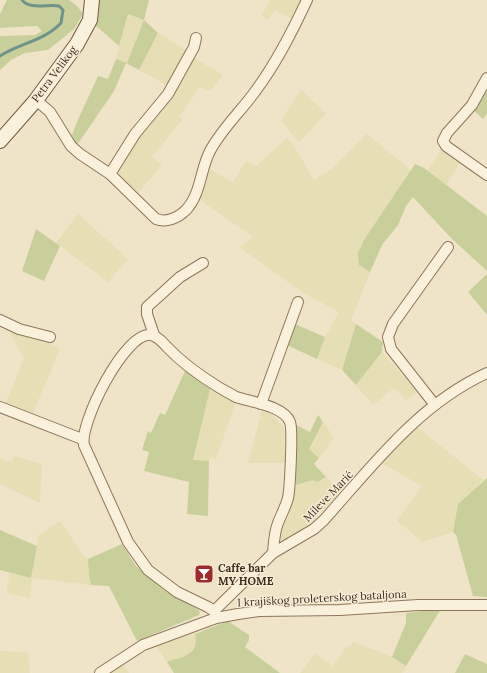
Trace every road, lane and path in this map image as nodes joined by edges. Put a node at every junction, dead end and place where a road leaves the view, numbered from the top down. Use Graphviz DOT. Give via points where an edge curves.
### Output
graph roads {
  1 [pos="92,0"];
  2 [pos="307,0"];
  3 [pos="196,38"];
  4 [pos="487,78"];
  5 [pos="36,100"];
  6 [pos="0,141"];
  7 [pos="110,174"];
  8 [pos="487,175"];
  9 [pos="448,247"];
  10 [pos="203,263"];
  11 [pos="298,302"];
  12 [pos="0,320"];
  13 [pos="154,335"];
  14 [pos="50,337"];
  15 [pos="487,372"];
  16 [pos="261,404"];
  17 [pos="435,405"];
  18 [pos="0,407"];
  19 [pos="82,439"];
  20 [pos="273,553"];
  21 [pos="487,605"];
  22 [pos="215,615"];
  23 [pos="100,673"];
  1 -- 5 [label="street, Petra Velikog" via="92,13 87,28"];
  2 -- 7 [label="street" via="270,71 210,152 196,193 186,211 172,219 156,219"];
  3 -- 7 [label="street" via="194,47 168,94 135,134"];
  4 -- 8 [label="street" via="472,105 443,141 446,146"];
  5 -- 6 [label="street, Petra Velikog"];
  5 -- 7 [label="street" via="50,112 71,146"];
  9 -- 17 [label="street" via="393,324 388,337 391,349"];
  10 -- 13 [label="street" via="180,277 147,306 146,314"];
  11 -- 16 [label="street"];
  12 -- 14 [label="street" via="19,329"];
  13 -- 16 [label="street" via="173,354 211,382 235,396"];
  13 -- 19 [label="street" via="147,334 135,340 114,364 85,426"];
  15 -- 17 [label="street, Mileve Marić"];
  16 -- 20 [label="street" via="286,416 292,432 288,497 274,534"];
  17 -- 20 [label="street, Mileve Marić" via="396,438 314,529"];
  18 -- 19 [label="street"];
  19 -- 22 [label="street" via="128,542 148,570 177,592 203,604"];
  20 -- 22 [label="street, Mileve Marić"];
  21 -- 22 [label="street, I krajiškog proleterskog bataljona" via="448,604"];
  22 -- 23 [label="street, I krajiškog proleterskog bataljona" via="143,645"];
}
